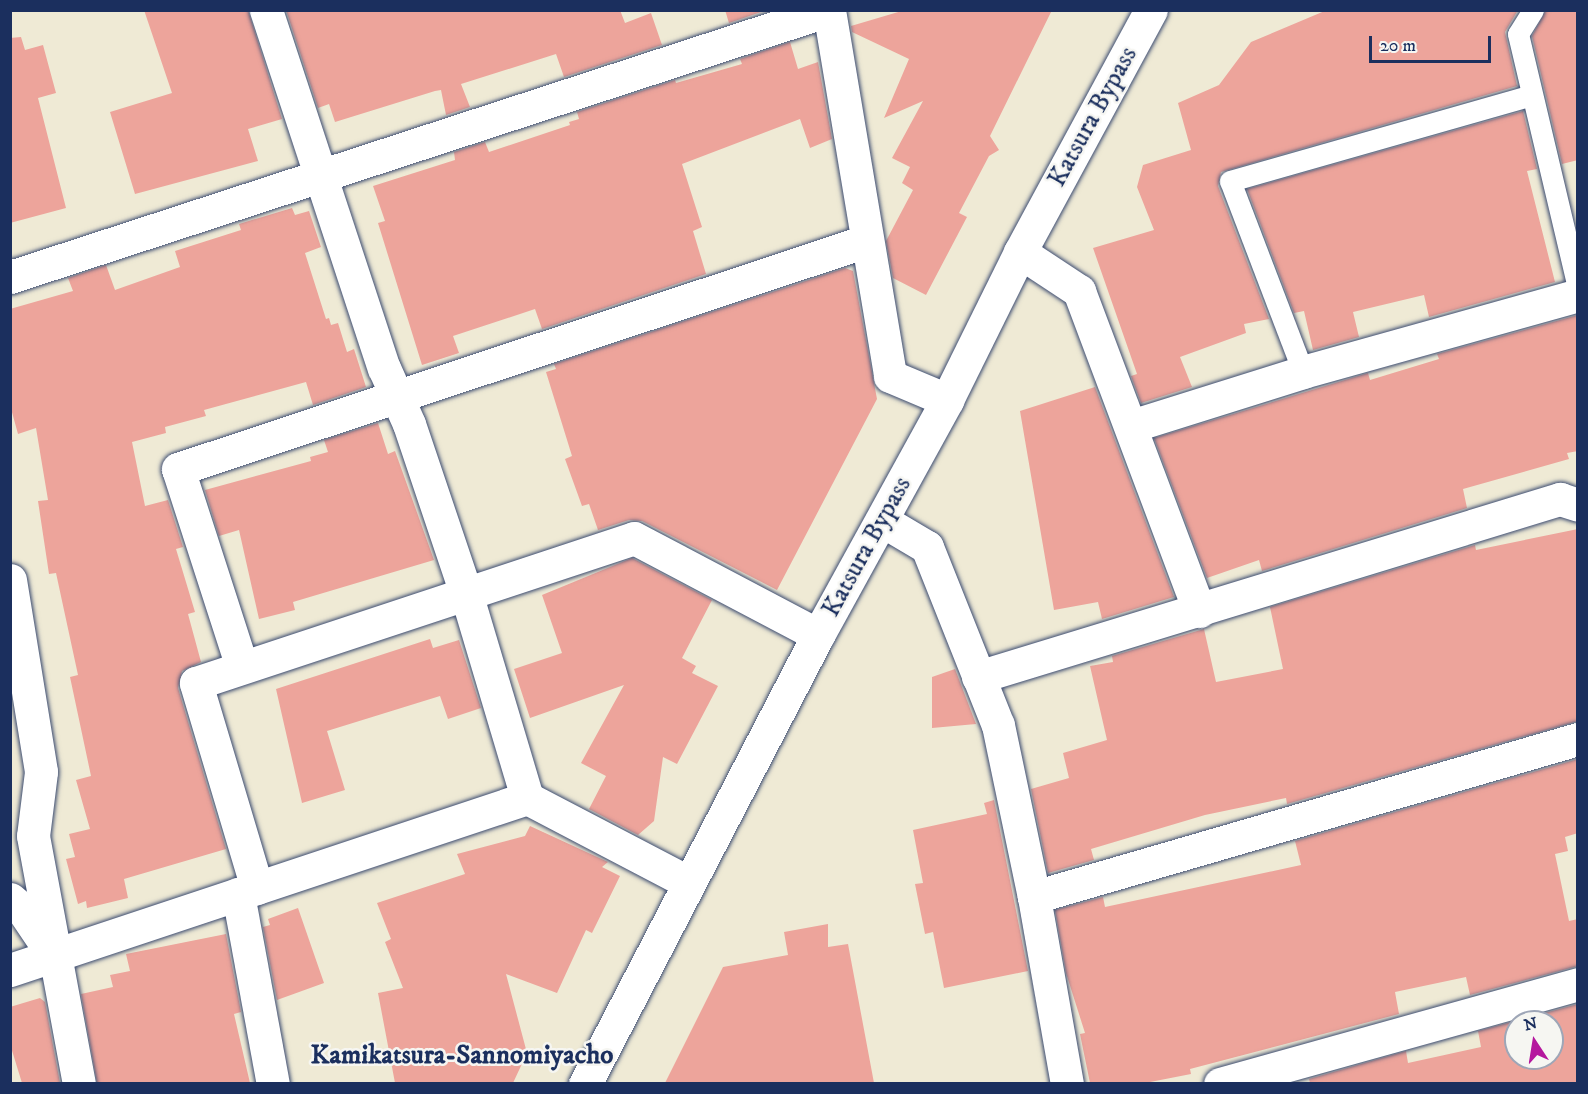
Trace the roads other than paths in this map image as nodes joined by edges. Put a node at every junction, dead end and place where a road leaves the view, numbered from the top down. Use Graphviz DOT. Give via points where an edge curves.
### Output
graph roads {
  1 [pos="266,10"];
  2 [pos="829,10"];
  3 [pos="1151,10"];
  4 [pos="1533,10"];
  5 [pos="1531,95"];
  6 [pos="320,177"];
  7 [pos="866,241"];
  8 [pos="1020,252"];
  9 [pos="10,277"];
  10 [pos="1578,287"];
  11 [pos="1578,295"];
  12 [pos="1303,372"];
  13 [pos="397,397"];
  14 [pos="947,400"];
  15 [pos="1131,426"];
  16 [pos="1578,505"];
  17 [pos="883,521"];
  18 [pos="10,580"];
  19 [pos="466,592"];
  20 [pos="1199,611"];
  21 [pos="818,635"];
  22 [pos="242,667"];
  23 [pos="978,677"];
  24 [pos="1578,739"];
  25 [pos="527,798"];
  26 [pos="688,882"];
  27 [pos="248,891"];
  28 [pos="1034,897"];
  29 [pos="10,899"];
  30 [pos="53,956"];
  31 [pos="10,970"];
  32 [pos="1578,984"];
  33 [pos="79,1083"];
  34 [pos="273,1083"];
  35 [pos="585,1083"];
  36 [pos="1067,1083"];
  37 [pos="1220,1083"];
  1 -- 6 [label="main road"];
  2 -- 6 [label="main road"];
  2 -- 7 [label="main road"];
  3 -- 8 [label="main road, Katsura Bypass"];
  4 -- 5 [label="lane" via="1518,34"];
  5 -- 10 [label="lane"];
  5 -- 12 [label="lane" via="1230,181"];
  6 -- 9 [label="main road"];
  6 -- 13 [label="main road"];
  7 -- 13 [label="main road"];
  7 -- 14 [label="main road" via="890,376"];
  8 -- 14 [label="main road, Katsura Bypass"];
  8 -- 15 [label="main road" via="1079,291"];
  11 -- 12 [label="main road"];
  12 -- 15 [label="main road"];
  13 -- 19 [label="main road"];
  13 -- 22 [label="main road" via="178,469"];
  14 -- 17 [label="main road, Katsura Bypass"];
  15 -- 20 [label="main road"];
  16 -- 20 [label="main road" via="1560,499"];
  17 -- 21 [label="main road, Katsura Bypass"];
  17 -- 23 [label="main road" via="927,547"];
  18 -- 30 [label="main road" via="40,772 33,836"];
  19 -- 21 [label="main road" via="634,538"];
  19 -- 22 [label="main road"];
  19 -- 25 [label="main road"];
  20 -- 23 [label="main road"];
  21 -- 26 [label="main road, Katsura Bypass"];
  22 -- 27 [label="main road" via="196,683"];
  23 -- 28 [label="main road" via="998,725"];
  24 -- 28 [label="main road"];
  25 -- 26 [label="main road"];
  25 -- 27 [label="main road"];
  26 -- 35 [label="main road, Katsura Bypass"];
  27 -- 30 [label="main road"];
  27 -- 34 [label="main road"];
  28 -- 36 [label="main road"];
  29 -- 30 [label="main road" via="22,909"];
  30 -- 31 [label="main road"];
  30 -- 33 [label="main road"];
  32 -- 37 [label="main road"];
}
